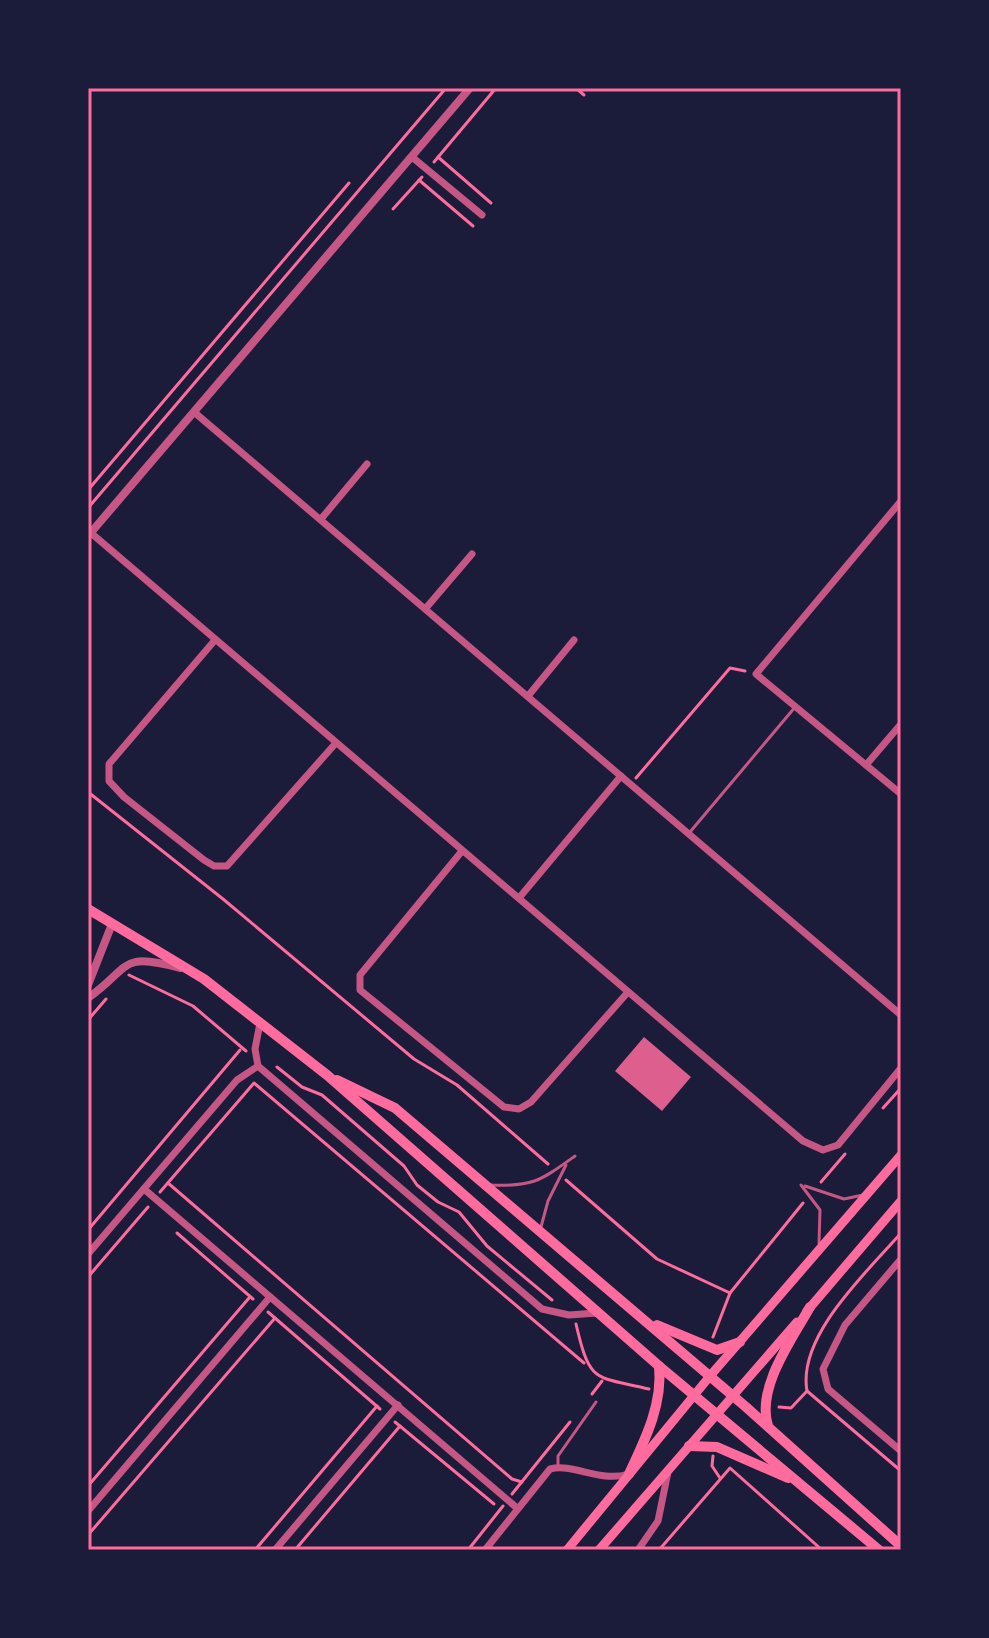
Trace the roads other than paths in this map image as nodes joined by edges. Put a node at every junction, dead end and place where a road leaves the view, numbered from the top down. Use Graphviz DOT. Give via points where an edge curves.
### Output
graph roads {
  1 [pos="470,88"];
  2 [pos="412,157"];
  3 [pos="482,215"];
  4 [pos="194,412"];
  5 [pos="367,464"];
  6 [pos="901,501"];
  7 [pos="321,519"];
  8 [pos="89,534"];
  9 [pos="472,554"];
  10 [pos="426,608"];
  11 [pos="215,640"];
  12 [pos="574,640"];
  13 [pos="528,696"];
  14 [pos="796,706"];
  15 [pos="901,724"];
  16 [pos="335,744"];
  17 [pos="866,765"];
  18 [pos="621,776"];
  19 [pos="901,794"];
  20 [pos="688,834"];
  21 [pos="462,851"];
  22 [pos="519,898"];
  23 [pos="88,909"];
  24 [pos="112,924"];
  25 [pos="188,970"];
  26 [pos="88,985"];
  27 [pos="628,992"];
  28 [pos="88,998"];
  29 [pos="901,1015"];
  30 [pos="260,1023"];
  31 [pos="258,1066"];
  32 [pos="901,1068"];
  33 [pos="327,1075"];
  34 [pos="901,1155"];
  35 [pos="575,1156"];
  36 [pos="568,1162"];
  37 [pos="485,1184"];
  38 [pos="144,1189"];
  39 [pos="869,1192"];
  40 [pos="901,1201"];
  41 [pos="541,1232"];
  42 [pos="818,1251"];
  43 [pos="88,1254"];
  44 [pos="900,1262"];
  45 [pos="270,1297"];
  46 [pos="810,1307"];
  47 [pos="599,1312"];
  48 [pos="642,1317"];
  49 [pos="740,1342"];
  50 [pos="659,1366"];
  51 [pos="710,1376"];
  52 [pos="695,1395"];
  53 [pos="733,1395"];
  54 [pos="596,1402"];
  55 [pos="398,1405"];
  56 [pos="717,1412"];
  57 [pos="768,1426"];
  58 [pos="689,1446"];
  59 [pos="901,1451"];
  60 [pos="558,1467"];
  61 [pos="668,1469"];
  62 [pos="629,1474"];
  63 [pos="804,1486"];
  64 [pos="517,1508"];
  65 [pos="88,1511"];
  66 [pos="901,1546"];
  67 [pos="275,1550"];
  68 [pos="485,1550"];
  69 [pos="567,1550"];
  70 [pos="599,1550"];
  71 [pos="638,1550"];
  72 [pos="879,1550"];
  1 -- 2 [label="street"];
  2 -- 3 [label="street"];
  2 -- 4 [label="street"];
  4 -- 7 [label="street"];
  4 -- 8 [label="street"];
  5 -- 7 [label="street"];
  6 -- 14 [label="street" via="756,674"];
  7 -- 10 [label="street"];
  8 -- 11 [label="street"];
  9 -- 10 [label="street"];
  10 -- 13 [label="street"];
  11 -- 16 [label="street"];
  11 -- 16 [label="street" via="109,764 109,781 124,797 204,860 227,866"];
  12 -- 13 [label="street"];
  13 -- 18 [label="street"];
  14 -- 17 [label="street"];
  14 -- 20 [label="lane"];
  15 -- 17 [label="street"];
  16 -- 21 [label="street"];
  17 -- 19 [label="street"];
  18 -- 20 [label="street"];
  18 -- 22 [label="street"];
  20 -- 29 [label="street"];
  21 -- 22 [label="street"];
  21 -- 27 [label="street" via="360,975 360,990 386,1014 504,1107 519,1109 531,1102"];
  22 -- 27 [label="street"];
  23 -- 24 [label="main road"];
  24 -- 25 [label="main road"];
  24 -- 26 [label="street"];
  25 -- 28 [label="street" via="141,960 118,969"];
  25 -- 30 [label="main road"];
  27 -- 32 [label="street" via="815,1148 838,1145"];
  30 -- 31 [label="street"];
  30 -- 33 [label="main road"];
  31 -- 38 [label="street" via="237,1080"];
  31 -- 47 [label="street" via="542,1309 569,1315"];
  33 -- 37 [label="main road" via="395,1108"];
  33 -- 47 [label="main road"];
  34 -- 39 [label="main road"];
  35 -- 36 [label="lane"];
  36 -- 37 [label="lane" via="523,1187"];
  36 -- 41 [label="lane" via="541,1219"];
  37 -- 41 [label="main road"];
  38 -- 43 [label="street"];
  38 -- 45 [label="street"];
  39 -- 42 [label="main road"];
  39 -- 42 [label="lane" via="844,1199 801,1185 820,1210"];
  40 -- 46 [label="main road"];
  41 -- 48 [label="main road"];
  42 -- 49 [label="main road"];
  44 -- 59 [label="street" via="845,1325 823,1369 828,1389"];
  45 -- 55 [label="street"];
  45 -- 65 [label="street"];
  46 -- 53 [label="main road"];
  46 -- 57 [label="main road" via="764,1402"];
  47 -- 50 [label="main road"];
  48 -- 49 [label="main road" via="708,1348 724,1350"];
  48 -- 51 [label="main road"];
  49 -- 51 [label="main road"];
  50 -- 52 [label="main road"];
  50 -- 62 [label="main road" via="655,1409"];
  51 -- 52 [label="main road"];
  51 -- 53 [label="main road"];
  52 -- 56 [label="main road"];
  52 -- 62 [label="main road"];
  53 -- 56 [label="main road"];
  53 -- 57 [label="main road"];
  54 -- 60 [label="lane" via="558,1456"];
  55 -- 64 [label="street"];
  55 -- 67 [label="street"];
  56 -- 58 [label="main road"];
  56 -- 63 [label="main road"];
  57 -- 66 [label="main road"];
  58 -- 61 [label="main road"];
  58 -- 63 [label="main road" via="717,1447"];
  60 -- 62 [label="street" via="606,1478"];
  60 -- 64 [label="street" via="542,1477"];
  61 -- 70 [label="main road"];
  61 -- 71 [label="street" via="658,1521"];
  62 -- 69 [label="main road"];
  63 -- 72 [label="main road"];
  64 -- 68 [label="street"];
}
